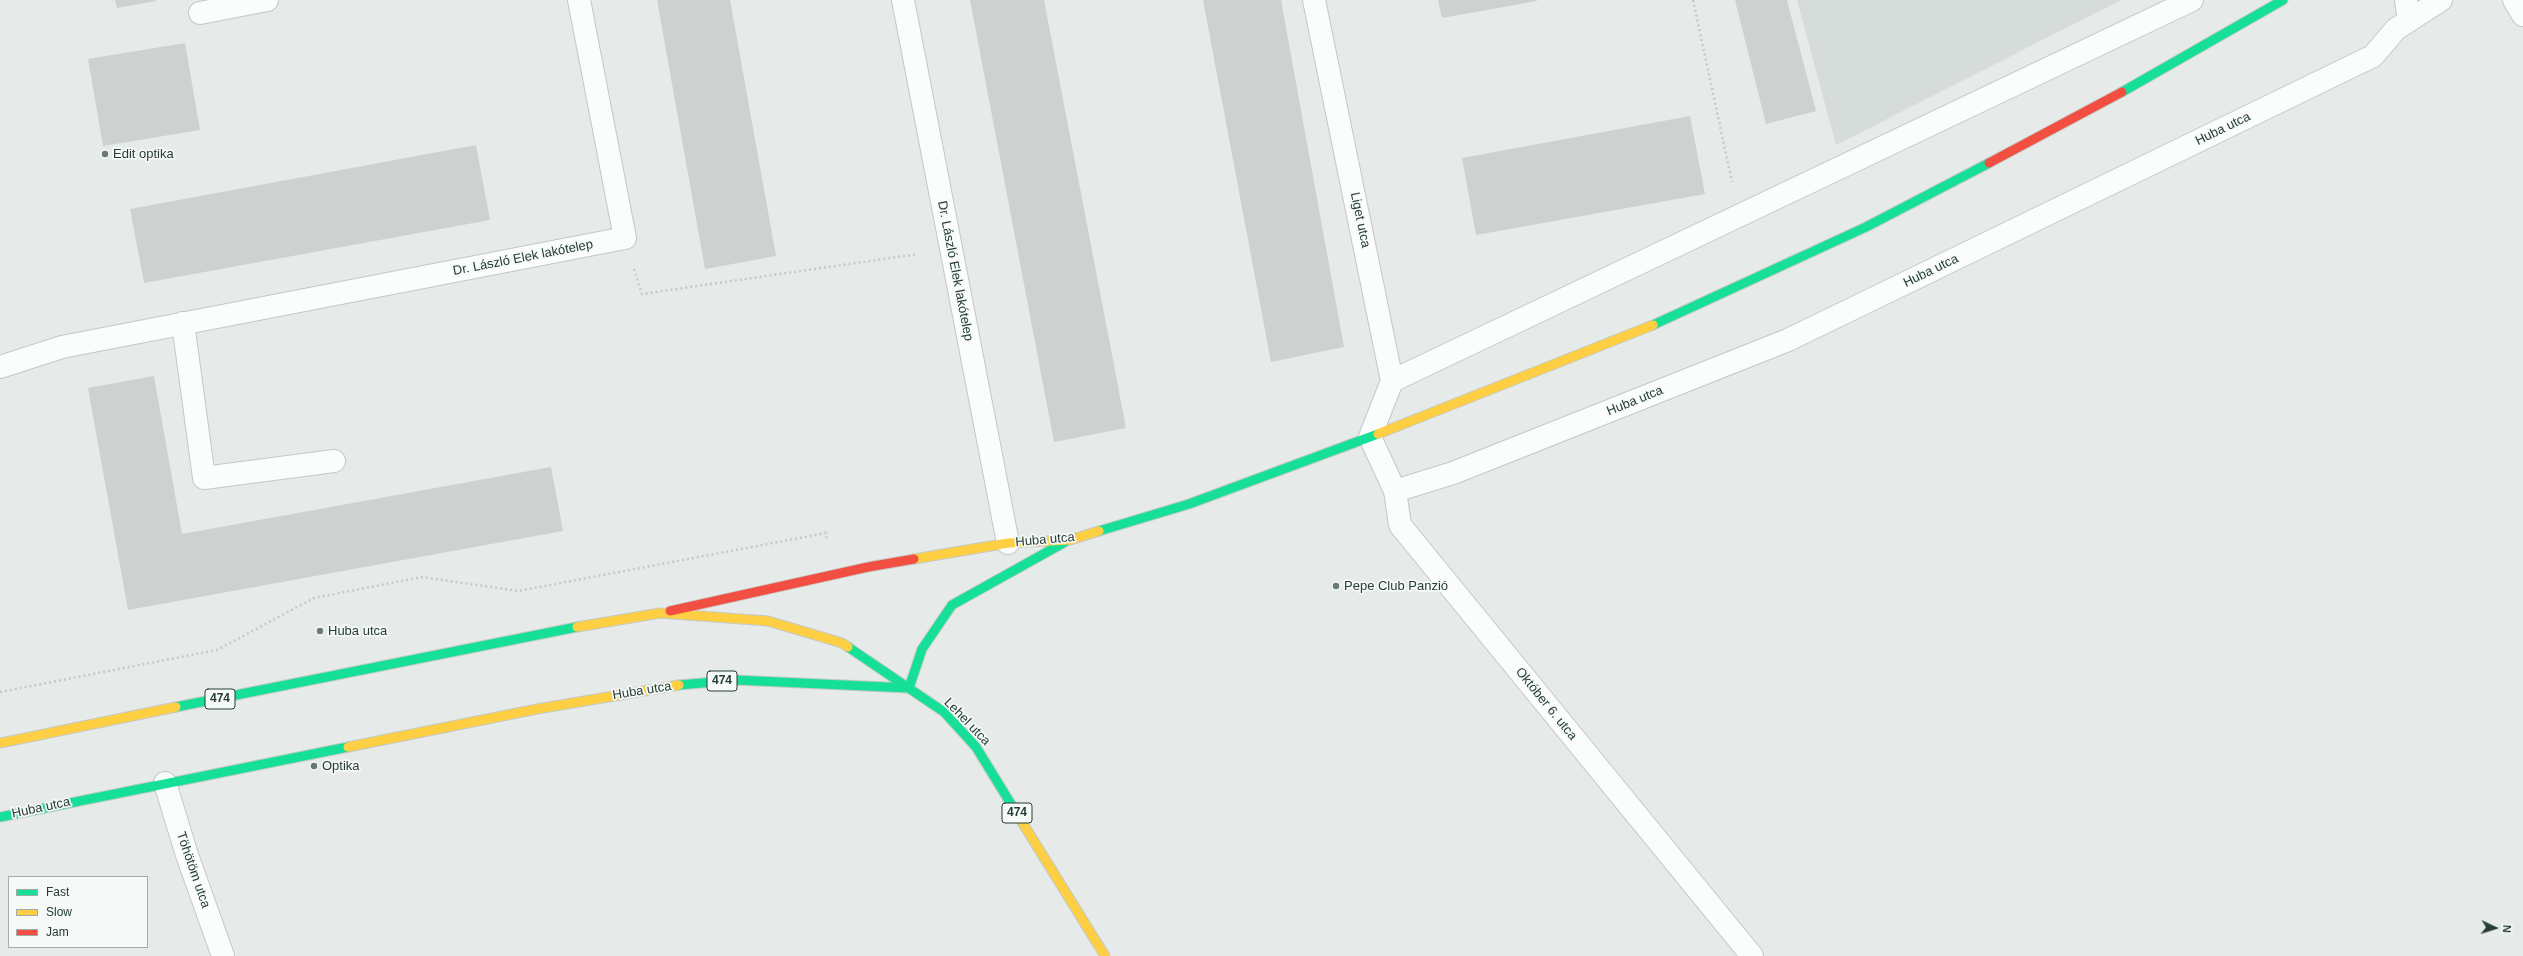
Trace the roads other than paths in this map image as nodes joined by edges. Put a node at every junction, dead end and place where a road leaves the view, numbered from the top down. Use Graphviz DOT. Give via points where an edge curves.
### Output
graph roads {
  1 [pos="267,0"];
  2 [pos="578,0"];
  3 [pos="902,0"];
  4 [pos="1314,0"];
  5 [pos="2192,0"];
  6 [pos="2283,0"];
  7 [pos="2441,0"];
  8 [pos="2514,0"];
  9 [pos="200,13"];
  10 [pos="2523,15"];
  11 [pos="2403,16"];
  12 [pos="183,323"];
  13 [pos="0,367"];
  14 [pos="1392,381"];
  15 [pos="1370,436"];
  16 [pos="334,461"];
  17 [pos="1394,490"];
  18 [pos="1070,540"];
  19 [pos="1008,543"];
  20 [pos="660,613"];
  21 [pos="909,688"];
  22 [pos="0,743"];
  23 [pos="165,783"];
  24 [pos="0,817"];
  25 [pos="223,956"];
  26 [pos="1105,956"];
  27 [pos="1752,956"];
  1 -- 9 [label="street"];
  2 -- 12 [label="street, Dr. László Elek lakótelep" via="625,238"];
  3 -- 19 [label="street, Dr. László Elek lakótelep"];
  4 -- 14 [label="street, Liget utca"];
  5 -- 14 [label="street"];
  6 -- 15 [label="main road, Huba utca" via="2068,122 1866,227 1656,324"];
  7 -- 11 [label="street, Huba utca"];
  8 -- 10 [label="street"];
  11 -- 17 [label="street, Huba utca" via="2373,56 1788,340 1453,473"];
  12 -- 13 [label="street, Dr. László Elek lakótelep" via="62,346"];
  12 -- 16 [label="street" via="204,478"];
  14 -- 15 [label="street"];
  15 -- 17 [label="street, Október 6. utca"];
  15 -- 18 [label="main road, Huba utca" via="1313,460 1189,504"];
  17 -- 27 [label="street, Október 6. utca" via="1400,525"];
  18 -- 19 [label="main road, Huba utca"];
  18 -- 21 [label="main road" via="952,605 922,649"];
  19 -- 20 [label="main road, Huba utca" via="868,566"];
  20 -- 21 [label="main road, Huba utca / 474" via="768,621 809,632 842,643"];
  20 -- 22 [label="main road, Huba utca / 474"];
  21 -- 23 [label="main road, Huba utca / 474" via="736,680 668,686"];
  21 -- 26 [label="main road, Lehel utca / 474" via="944,712 976,747"];
  23 -- 24 [label="main road, Huba utca / 474"];
  23 -- 25 [label="street, Töhötöm utca" via="187,855"];
}
